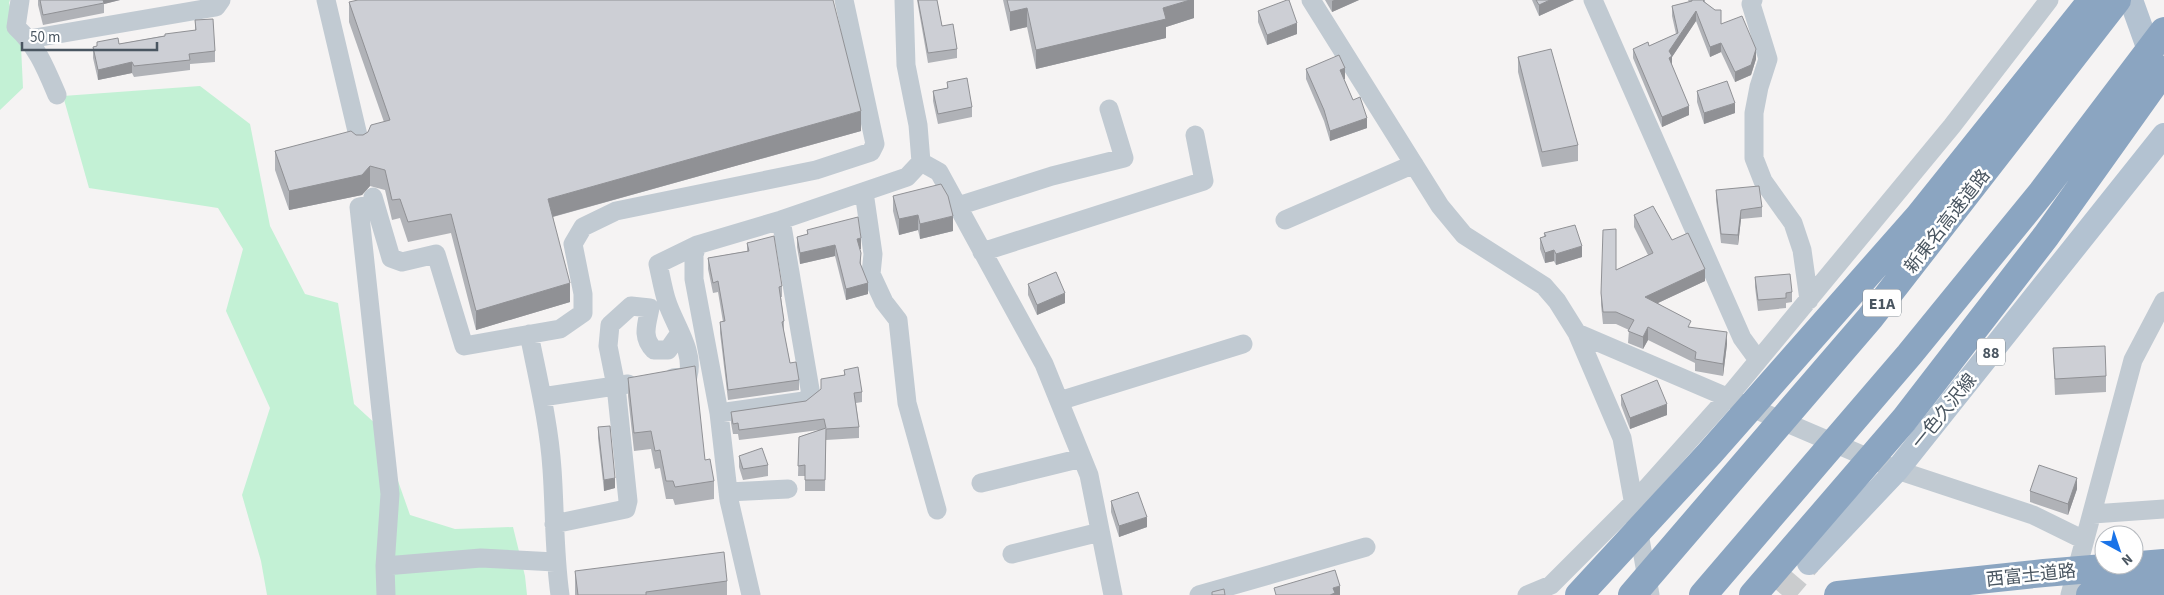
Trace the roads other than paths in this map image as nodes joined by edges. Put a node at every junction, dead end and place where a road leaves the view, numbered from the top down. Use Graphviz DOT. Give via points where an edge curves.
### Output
graph roads {
  1 [pos="20,0"];
  2 [pos="221,0"];
  3 [pos="326,0"];
  4 [pos="844,0"];
  5 [pos="904,0"];
  6 [pos="1311,0"];
  7 [pos="1593,0"];
  8 [pos="1753,0"];
  9 [pos="2049,0"];
  10 [pos="2092,0"];
  11 [pos="2117,0"];
  12 [pos="2131,0"];
  13 [pos="2164,31"];
  14 [pos="29,38"];
  15 [pos="2164,70"];
  16 [pos="2164,91"];
  17 [pos="57,94"];
  18 [pos="1109,109"];
  19 [pos="1195,135"];
  20 [pos="2164,135"];
  21 [pos="360,144"];
  22 [pos="921,162"];
  23 [pos="1414,164"];
  24 [pos="864,192"];
  25 [pos="958,206"];
  26 [pos="781,220"];
  27 [pos="1285,220"];
  28 [pos="697,245"];
  29 [pos="982,252"];
  30 [pos="1809,300"];
  31 [pos="2164,301"];
  32 [pos="659,306"];
  33 [pos="680,333"];
  34 [pos="529,334"];
  35 [pos="1577,334"];
  36 [pos="1243,344"];
  37 [pos="1758,360"];
  38 [pos="616,386"];
  39 [pos="542,397"];
  40 [pos="1728,397"];
  41 [pos="1059,400"];
  42 [pos="719,414"];
  43 [pos="1082,458"];
  44 [pos="1897,470"];
  45 [pos="981,483"];
  46 [pos="788,489"];
  47 [pos="728,492"];
  48 [pos="1634,501"];
  49 [pos="2164,509"];
  50 [pos="937,510"];
  51 [pos="2093,514"];
  52 [pos="554,524"];
  53 [pos="1100,532"];
  54 [pos="2084,540"];
  55 [pos="1366,548"];
  56 [pos="1012,554"];
  57 [pos="555,562"];
  58 [pos="1809,563"];
  59 [pos="2164,563"];
  60 [pos="385,566"];
  61 [pos="2101,585"];
  62 [pos="2164,590"];
  63 [pos="386,595"];
  64 [pos="560,595"];
  65 [pos="751,595"];
  66 [pos="1113,595"];
  67 [pos="1199,595"];
  68 [pos="1527,595"];
  69 [pos="1579,595"];
  70 [pos="1632,595"];
  71 [pos="1650,595"];
  72 [pos="1702,595"];
  73 [pos="1753,595"];
  74 [pos="1838,595"];
  75 [pos="2070,595"];
  1 -- 14 [label="street" via="16,27"];
  2 -- 14 [label="street" via="216,7"];
  3 -- 21 [label="street"];
  4 -- 34 [label="street" via="875,144 871,152 816,170 616,211 583,227 573,244 584,313 560,329"];
  5 -- 22 [label="street" via="906,65 918,125"];
  6 -- 23 [label="street"];
  7 -- 37 [label="street" via="1742,338"];
  8 -- 30 [label="street" via="1751,4 1768,59 1754,113 1754,158 1763,181 1793,223 1802,250"];
  9 -- 30 [label="street" via="1952,126"];
  10 -- 69 [label="highway" via="1919,216 1710,453"];
  11 -- 70 [label="highway, 新東名高速道路 / E1A" via="1870,318"];
  12 -- 16 [label="main road"];
  13 -- 72 [label="highway" via="2042,192 1910,355"];
  14 -- 17 [label="street"];
  15 -- 73 [label="highway" via="2046,236 1904,420"];
  18 -- 25 [label="street" via="1124,158 1052,176"];
  19 -- 29 [label="street" via="1204,181"];
  20 -- 44 [label="main road, 一色久沢線 / 88"];
  22 -- 24 [label="street" via="907,177"];
  22 -- 25 [label="street" via="940,172"];
  23 -- 27 [label="street"];
  23 -- 35 [label="street" via="1440,206 1464,235 1544,286"];
  24 -- 26 [label="street"];
  24 -- 50 [label="street" via="873,254 871,274 884,302 898,320 907,403"];
  25 -- 29 [label="street"];
  26 -- 28 [label="street"];
  26 -- 42 [label="street" via="811,395 804,401"];
  28 -- 32 [label="street" via="658,264"];
  28 -- 42 [label="street" via="694,279"];
  29 -- 41 [label="street" via="1044,364"];
  30 -- 37 [label="street"];
  31 -- 51 [label="street" via="2133,360"];
  32 -- 33 [label="street"];
  32 -- 33 [label="street" via="644,332 649,345 654,350 668,350"];
  32 -- 38 [label="street" via="632,306 610,325 608,346"];
  33 -- 38 [label="street" via="690,367 688,376"];
  34 -- 39 [label="street"];
  34 -- 60 [label="street" via="464,346 436,254 402,262 391,258 374,201 359,207 390,494"];
  35 -- 40 [label="street"];
  35 -- 48 [label="street" via="1622,438"];
  36 -- 41 [label="street"];
  37 -- 40 [label="street"];
  38 -- 39 [label="street"];
  38 -- 52 [label="street" via="628,501 626,509"];
  39 -- 52 [label="street" via="552,468"];
  40 -- 44 [label="street"];
  40 -- 48 [label="street"];
  41 -- 43 [label="street"];
  42 -- 47 [label="street"];
  43 -- 45 [label="street"];
  43 -- 53 [label="street" via="1089,475"];
  44 -- 54 [label="street" via="2033,515"];
  44 -- 58 [label="main road, 一色久沢線 / 88"];
  46 -- 47 [label="street"];
  47 -- 65 [label="street"];
  48 -- 68 [label="street" via="1551,585"];
  48 -- 71 [label="street"];
  49 -- 51 [label="street"];
  51 -- 54 [label="street"];
  52 -- 57 [label="street"];
  53 -- 56 [label="street"];
  53 -- 66 [label="street"];
  54 -- 75 [label="street"];
  55 -- 67 [label="street"];
  57 -- 60 [label="street" via="481,558"];
  57 -- 64 [label="street"];
  59 -- 61 [label="highway, 西富士道路"];
  60 -- 63 [label="street"];
  61 -- 62 [label="highway, 西富士道路"];
  61 -- 74 [label="highway, 西富士道路" via="2044,573"];
}
